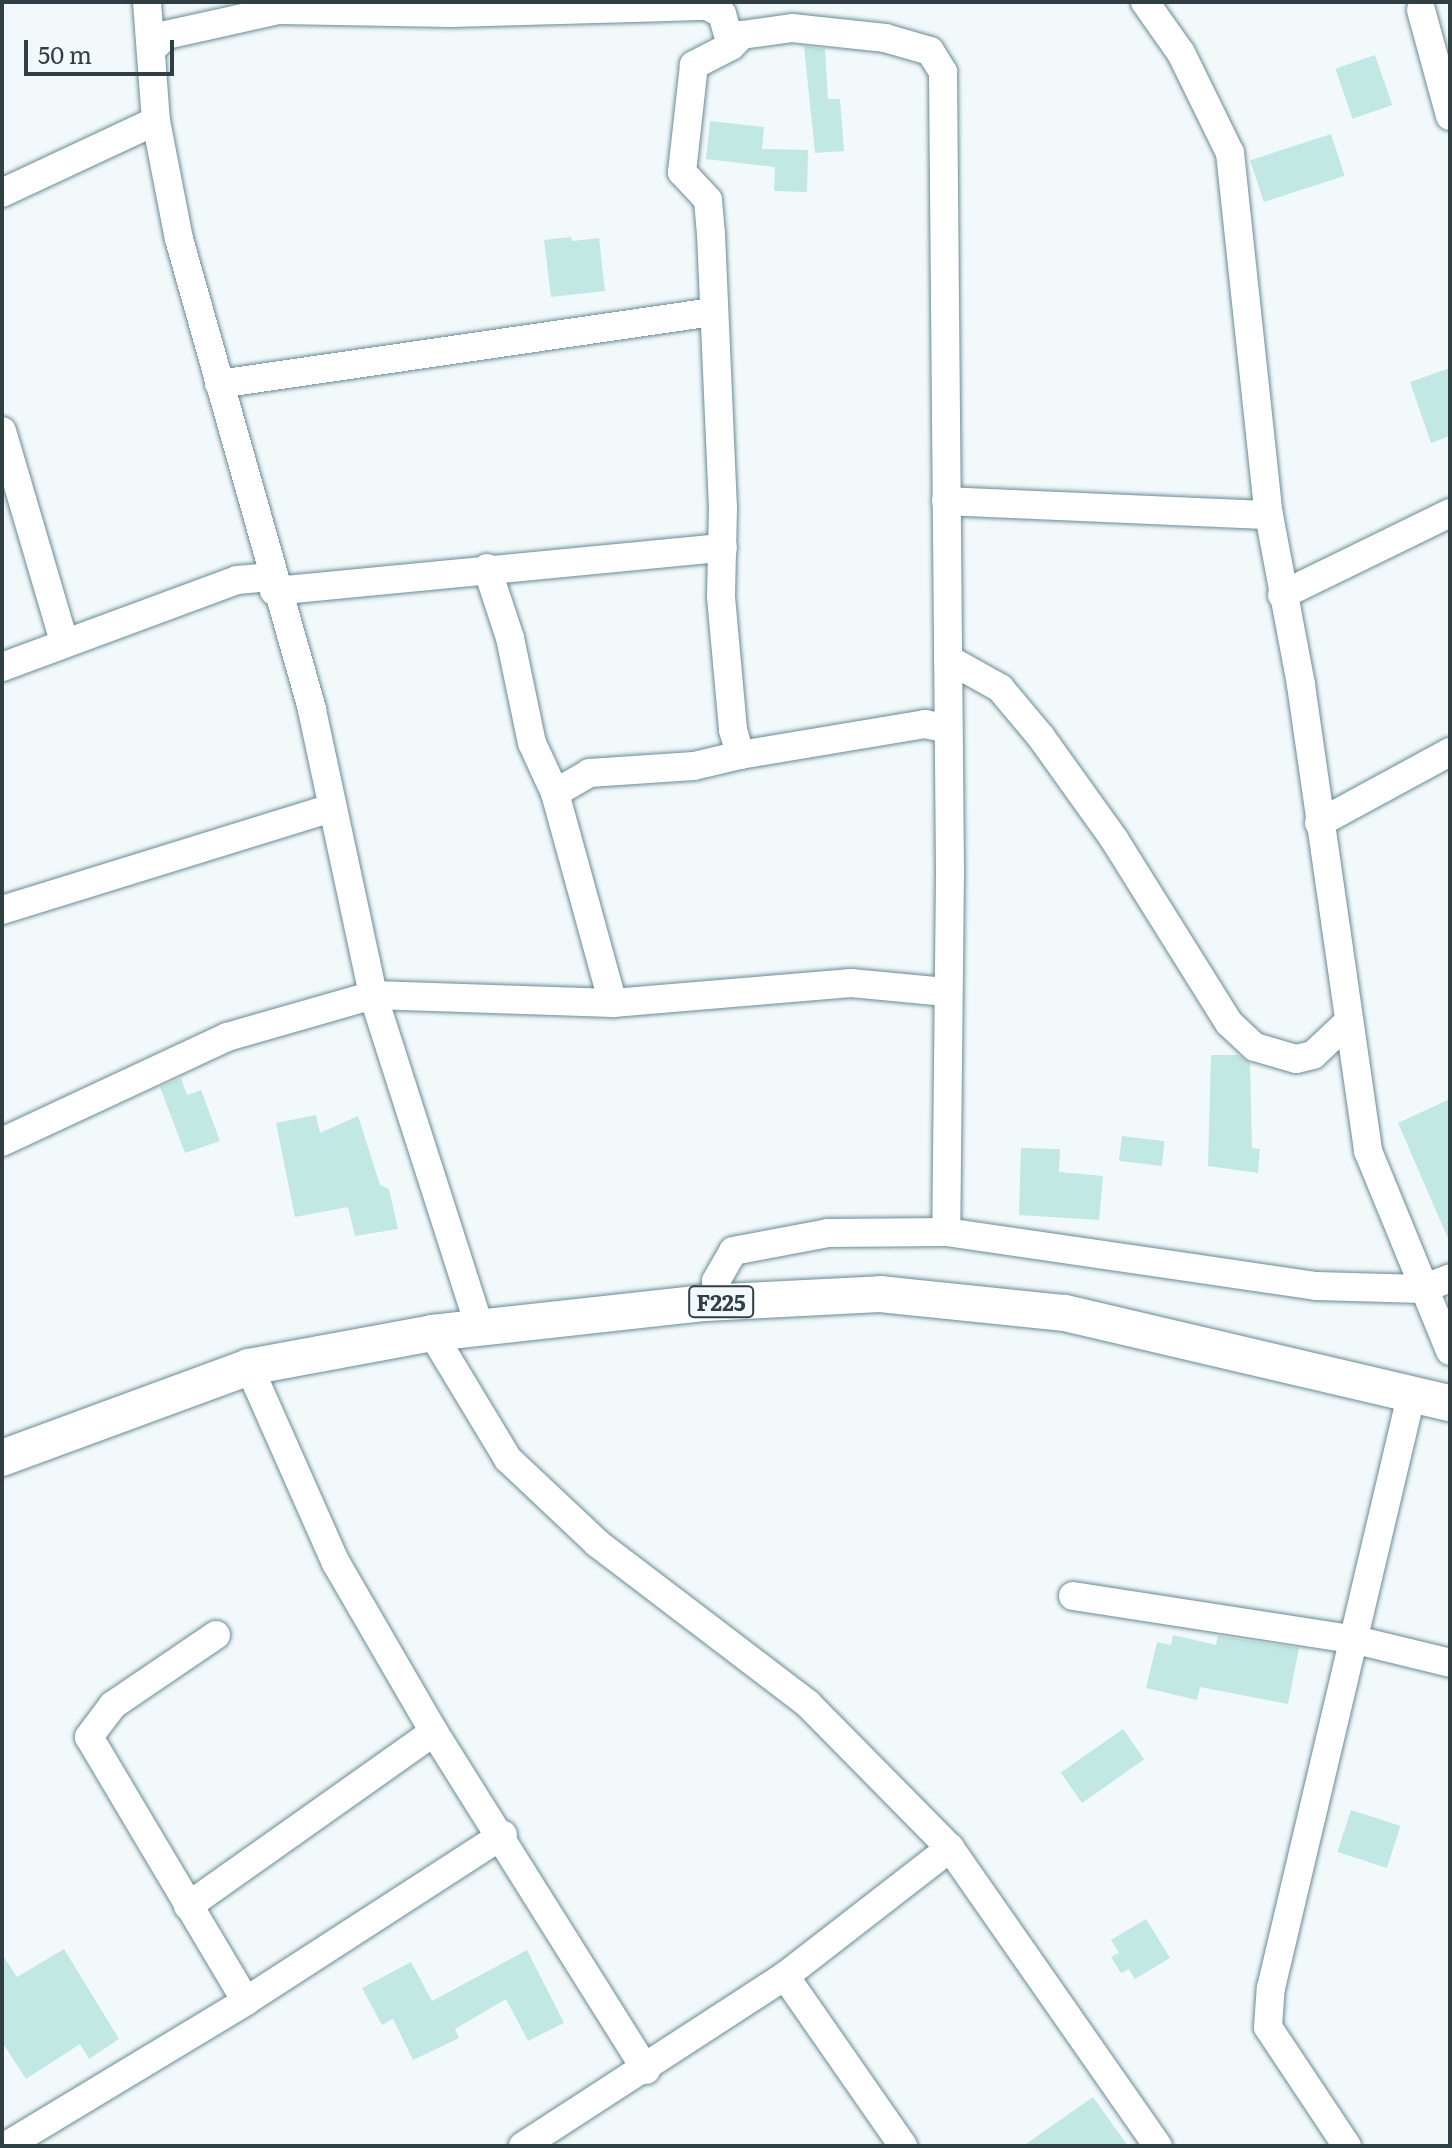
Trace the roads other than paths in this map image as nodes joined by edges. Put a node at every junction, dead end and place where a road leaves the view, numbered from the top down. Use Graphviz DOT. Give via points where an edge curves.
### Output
graph roads {
  1 [pos="147,2"];
  2 [pos="1145,2"];
  3 [pos="1421,10"];
  4 [pos="731,46"];
  5 [pos="151,50"];
  6 [pos="1450,116"];
  7 [pos="156,121"];
  8 [pos="2,193"];
  9 [pos="712,312"];
  10 [pos="219,384"];
  11 [pos="2,431"];
  12 [pos="946,501"];
  13 [pos="1450,513"];
  14 [pos="1269,515"];
  15 [pos="723,548"];
  16 [pos="487,568"];
  17 [pos="272,584"];
  18 [pos="1282,595"];
  19 [pos="69,641"];
  20 [pos="948,659"];
  21 [pos="2,667"];
  22 [pos="948,729"];
  23 [pos="1450,752"];
  24 [pos="740,755"];
  25 [pos="555,793"];
  26 [pos="331,808"];
  27 [pos="1319,823"];
  28 [pos="2,910"];
  29 [pos="946,992"];
  30 [pos="373,995"];
  31 [pos="613,1003"];
  32 [pos="1348,1022"];
  33 [pos="2,1142"];
  34 [pos="946,1232"];
  35 [pos="1450,1278"];
  36 [pos="1422,1289"];
  37 [pos="719,1302"];
  38 [pos="479,1325"];
  39 [pos="432,1333"];
  40 [pos="1450,1351"];
  41 [pos="249,1367"];
  42 [pos="1412,1392"];
  43 [pos="1450,1403"];
  44 [pos="2,1458"];
  45 [pos="1073,1596"];
  46 [pos="216,1635"];
  47 [pos="1356,1640"];
  48 [pos="1450,1663"];
  49 [pos="434,1732"];
  50 [pos="503,1835"];
  51 [pos="950,1848"];
  52 [pos="188,1906"];
  53 [pos="785,1976"];
  54 [pos="246,2001"];
  55 [pos="646,2070"];
  56 [pos="6,2146"];
  57 [pos="523,2146"];
  58 [pos="903,2146"];
  59 [pos="1158,2146"];
  60 [pos="1347,2146"];
  1 -- 5 [label="street"];
  2 -- 14 [label="street" via="1181,53 1230,153"];
  3 -- 6 [label="street"];
  4 -- 5 [label="street" via="722,14 707,6 451,13 279,10 166,35"];
  4 -- 9 [label="street" via="694,65 682,172 708,200"];
  4 -- 12 [label="street" via="742,35 792,28 885,38 938,57 943,72"];
  5 -- 7 [label="street"];
  7 -- 8 [label="street"];
  7 -- 10 [label="street" via="179,239"];
  9 -- 10 [label="street"];
  9 -- 15 [label="street"];
  10 -- 17 [label="street"];
  11 -- 19 [label="street" via="62,635"];
  12 -- 14 [label="street"];
  12 -- 20 [label="street"];
  13 -- 18 [label="street"];
  14 -- 18 [label="street"];
  15 -- 16 [label="street"];
  15 -- 24 [label="street" via="726,682"];
  16 -- 17 [label="street"];
  16 -- 25 [label="street" via="510,638 532,743"];
  17 -- 19 [label="street" via="237,580"];
  17 -- 26 [label="street" via="312,710"];
  18 -- 27 [label="street" via="1301,685"];
  19 -- 21 [label="street"];
  20 -- 22 [label="street"];
  20 -- 32 [label="street" via="1000,688 1041,737 1114,839 1229,1023 1255,1047 1296,1059 1313,1055"];
  22 -- 24 [label="street" via="925,724"];
  22 -- 29 [label="street"];
  23 -- 27 [label="street"];
  24 -- 25 [label="street" via="694,766 589,773"];
  25 -- 31 [label="street"];
  26 -- 28 [label="street"];
  26 -- 30 [label="street"];
  27 -- 32 [label="street"];
  29 -- 31 [label="street" via="851,983"];
  29 -- 34 [label="street"];
  30 -- 31 [label="street"];
  30 -- 33 [label="street" via="227,1037"];
  30 -- 38 [label="street"];
  32 -- 36 [label="street" via="1368,1151"];
  34 -- 36 [label="street" via="1316,1286"];
  34 -- 37 [label="street" via="828,1233 733,1251 716,1281"];
  35 -- 36 [label="street"];
  36 -- 40 [label="street"];
  37 -- 38 [label="main road, F225"];
  37 -- 42 [label="main road, F225" via="880,1294 1065,1313"];
  38 -- 39 [label="main road, F225"];
  39 -- 41 [label="main road, F225"];
  39 -- 51 [label="street" via="508,1459 597,1543 808,1704"];
  41 -- 44 [label="main road, F225"];
  41 -- 49 [label="street" via="336,1563"];
  42 -- 43 [label="main road, F225"];
  42 -- 47 [label="street"];
  45 -- 47 [label="street"];
  46 -- 52 [label="street" via="113,1705 89,1737"];
  47 -- 48 [label="street"];
  47 -- 60 [label="street" via="1271,1988 1268,2027"];
  49 -- 50 [label="street"];
  49 -- 52 [label="street"];
  50 -- 54 [label="street"];
  50 -- 55 [label="street"];
  51 -- 53 [label="street"];
  51 -- 59 [label="street"];
  52 -- 54 [label="street"];
  53 -- 55 [label="street"];
  53 -- 58 [label="street"];
  54 -- 56 [label="street"];
  55 -- 57 [label="street"];
}
